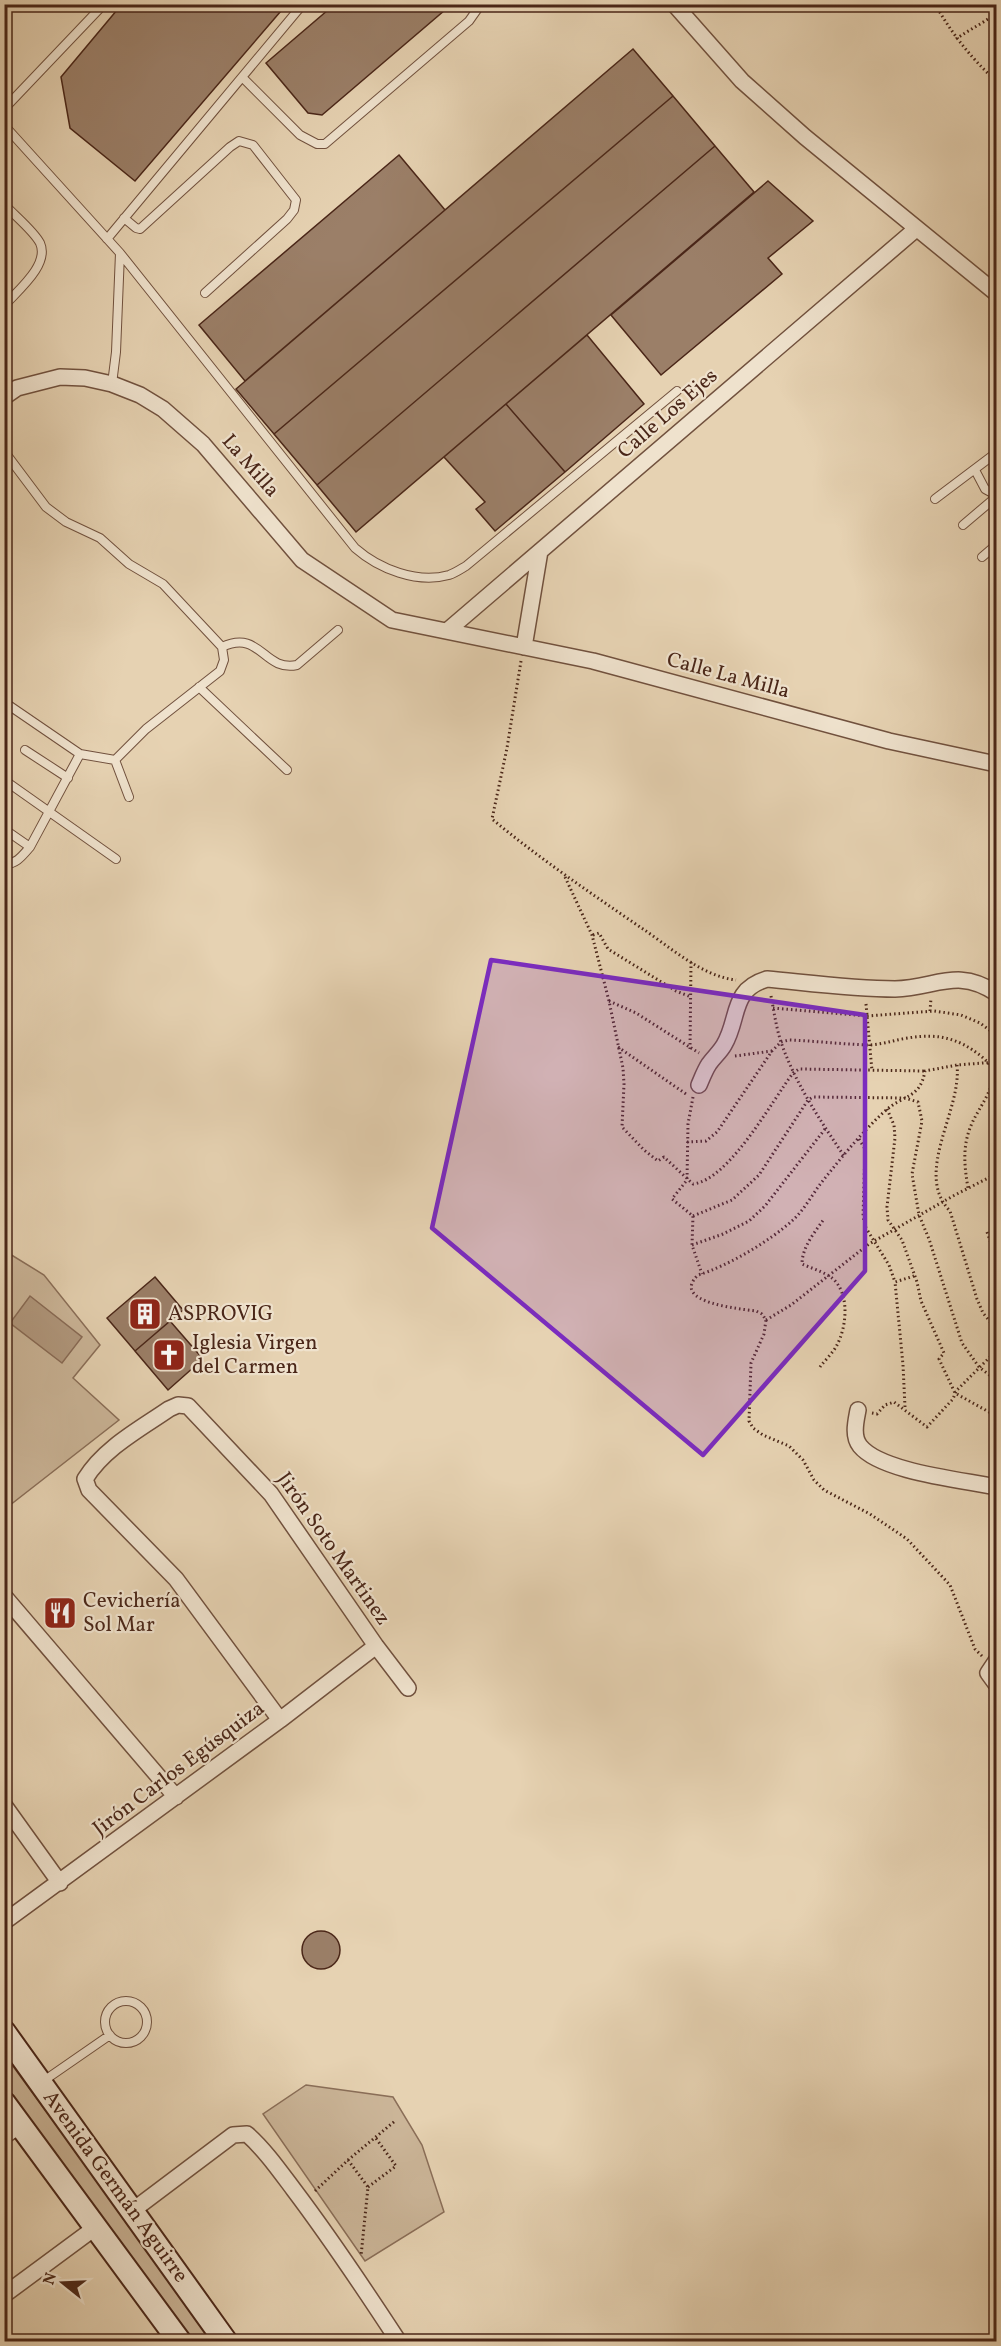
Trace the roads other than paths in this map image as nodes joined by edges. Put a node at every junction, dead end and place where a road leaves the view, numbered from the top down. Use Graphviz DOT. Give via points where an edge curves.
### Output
graph roads {
  1 [pos="104,4"];
  2 [pos="303,4"];
  3 [pos="481,4"];
  4 [pos="674,4"];
  5 [pos="242,77"];
  6 [pos="4,109"];
  7 [pos="4,125"];
  8 [pos="4,204"];
  9 [pos="124,218"];
  10 [pos="916,229"];
  11 [pos="107,239"];
  12 [pos="120,253"];
  13 [pos="205,293"];
  14 [pos="996,293"];
  15 [pos="4,306"];
  16 [pos="112,384"];
  17 [pos="677,391"];
  18 [pos="4,397"];
  19 [pos="4,451"];
  20 [pos="996,453"];
  21 [pos="13,463"];
  22 [pos="4,468"];
  23 [pos="975,470"];
  24 [pos="996,496"];
  25 [pos="935,499"];
  26 [pos="963,525"];
  27 [pos="996,545"];
  28 [pos="540,551"];
  29 [pos="982,557"];
  30 [pos="338,630"];
  31 [pos="447,631"];
  32 [pos="222,647"];
  33 [pos="524,647"];
  34 [pos="200,687"];
  35 [pos="4,702"];
  36 [pos="25,750"];
  37 [pos="80,754"];
  38 [pos="115,760"];
  39 [pos="996,764"];
  40 [pos="287,770"];
  41 [pos="68,778"];
  42 [pos="7,782"];
  43 [pos="129,797"];
  44 [pos="50,812"];
  45 [pos="4,829"];
  46 [pos="30,847"];
  47 [pos="116,859"];
  48 [pos="4,864"];
  49 [pos="996,993"];
  50 [pos="699,1085"];
  51 [pos="858,1410"];
  52 [pos="996,1487"];
  53 [pos="4,1596"];
  54 [pos="376,1646"];
  55 [pos="996,1661"];
  56 [pos="996,1684"];
  57 [pos="408,1688"];
  58 [pos="280,1720"];
  59 [pos="176,1797"];
  60 [pos="4,1805"];
  61 [pos="60,1883"];
  62 [pos="4,1922"];
  63 [pos="4,2032"];
  64 [pos="110,2035"];
  65 [pos="41,2083"];
  66 [pos="4,2103"];
  67 [pos="13,2131"];
  68 [pos="132,2211"];
  69 [pos="96,2227"];
  70 [pos="4,2295"];
  71 [pos="173,2339"];
  72 [pos="226,2342"];
  73 [pos="399,2342"];
  1 -- 6 [label="lane"];
  2 -- 5 [label="lane"];
  3 -- 5 [label="lane" via="469,21 325,144 316,144 300,135"];
  4 -- 10 [label="street" via="742,81"];
  5 -- 9 [label="lane"];
  7 -- 11 [label="lane"];
  8 -- 15 [label="lane" via="40,242 43,254 38,267"];
  9 -- 11 [label="lane"];
  9 -- 13 [label="lane" via="140,229 230,147 239,141 253,145 296,200 294,210"];
  10 -- 14 [label="street"];
  10 -- 28 [label="street, Calle Los Ejes"];
  11 -- 12 [label="lane"];
  12 -- 16 [label="lane"];
  12 -- 17 [label="lane" via="355,548 390,570 430,577 451,575 466,566"];
  16 -- 18 [label="street, La Milla" via="60,377 17,388"];
  16 -- 31 [label="street, La Milla" via="163,409 203,444 302,560 392,620"];
  19 -- 21 [label="lane"];
  20 -- 23 [label="lane"];
  21 -- 22 [label="lane"];
  21 -- 32 [label="lane" via="46,507 66,522 100,538 129,564 163,584"];
  23 -- 24 [label="lane" via="985,489"];
  23 -- 25 [label="lane"];
  24 -- 26 [label="lane"];
  27 -- 29 [label="lane"];
  28 -- 31 [label="street, Calle Los Ejes"];
  28 -- 33 [label="street"];
  30 -- 32 [label="lane" via="297,664 288,666 243,641"];
  31 -- 33 [label="street, Calle La Milla"];
  32 -- 34 [label="lane" via="224,660 220,671"];
  33 -- 39 [label="street, Calle La Milla" via="593,661 889,741"];
  34 -- 38 [label="lane" via="146,729"];
  34 -- 40 [label="lane"];
  35 -- 37 [label="lane"];
  36 -- 41 [label="lane"];
  37 -- 38 [label="lane"];
  37 -- 41 [label="lane"];
  38 -- 43 [label="lane"];
  41 -- 44 [label="lane"];
  42 -- 44 [label="lane"];
  44 -- 46 [label="lane"];
  44 -- 47 [label="lane"];
  45 -- 46 [label="lane"];
  46 -- 48 [label="lane" via="19,859"];
  49 -- 50 [label="street" via="984,985 951,979 897,989 763,980 745,991 725,1043"];
  51 -- 52 [label="street" via="855,1433 859,1445 871,1454 908,1469"];
  53 -- 59 [label="street"];
  54 -- 57 [label="street, Jirón Soto Martinez"];
  54 -- 58 [label="street, Jirón Carlos Egúsquiza"];
  54 -- 58 [label="street, Jirón Soto Martinez" via="272,1494 188,1406 170,1409 116,1446 92,1467 85,1479 89,1490 176,1580"];
  55 -- 56 [label="street" via="988,1673"];
  58 -- 59 [label="street, Jirón Carlos Egúsquiza"];
  59 -- 61 [label="street, Jirón Carlos Egúsquiza"];
  60 -- 61 [label="street"];
  61 -- 62 [label="street, Jirón Carlos Egúsquiza"];
  63 -- 65 [label="main road, Avenida Germán Aguirre"];
  64 -- 64 [label="lane" via="121,2042 135,2041 147,2026 145,2012 134,2003 115,2005 106,2022"];
  64 -- 65 [label="lane"];
  65 -- 68 [label="main road, Avenida Germán Aguirre"];
  66 -- 67 [label="main road, Avenida Germán Aguirre"];
  67 -- 69 [label="main road, Avenida Germán Aguirre"];
  68 -- 72 [label="main road, Avenida Germán Aguirre"];
  68 -- 73 [label="street" via="233,2135 247,2134 303,2202"];
  69 -- 70 [label="street"];
  69 -- 71 [label="main road, Avenida Germán Aguirre"];
}
